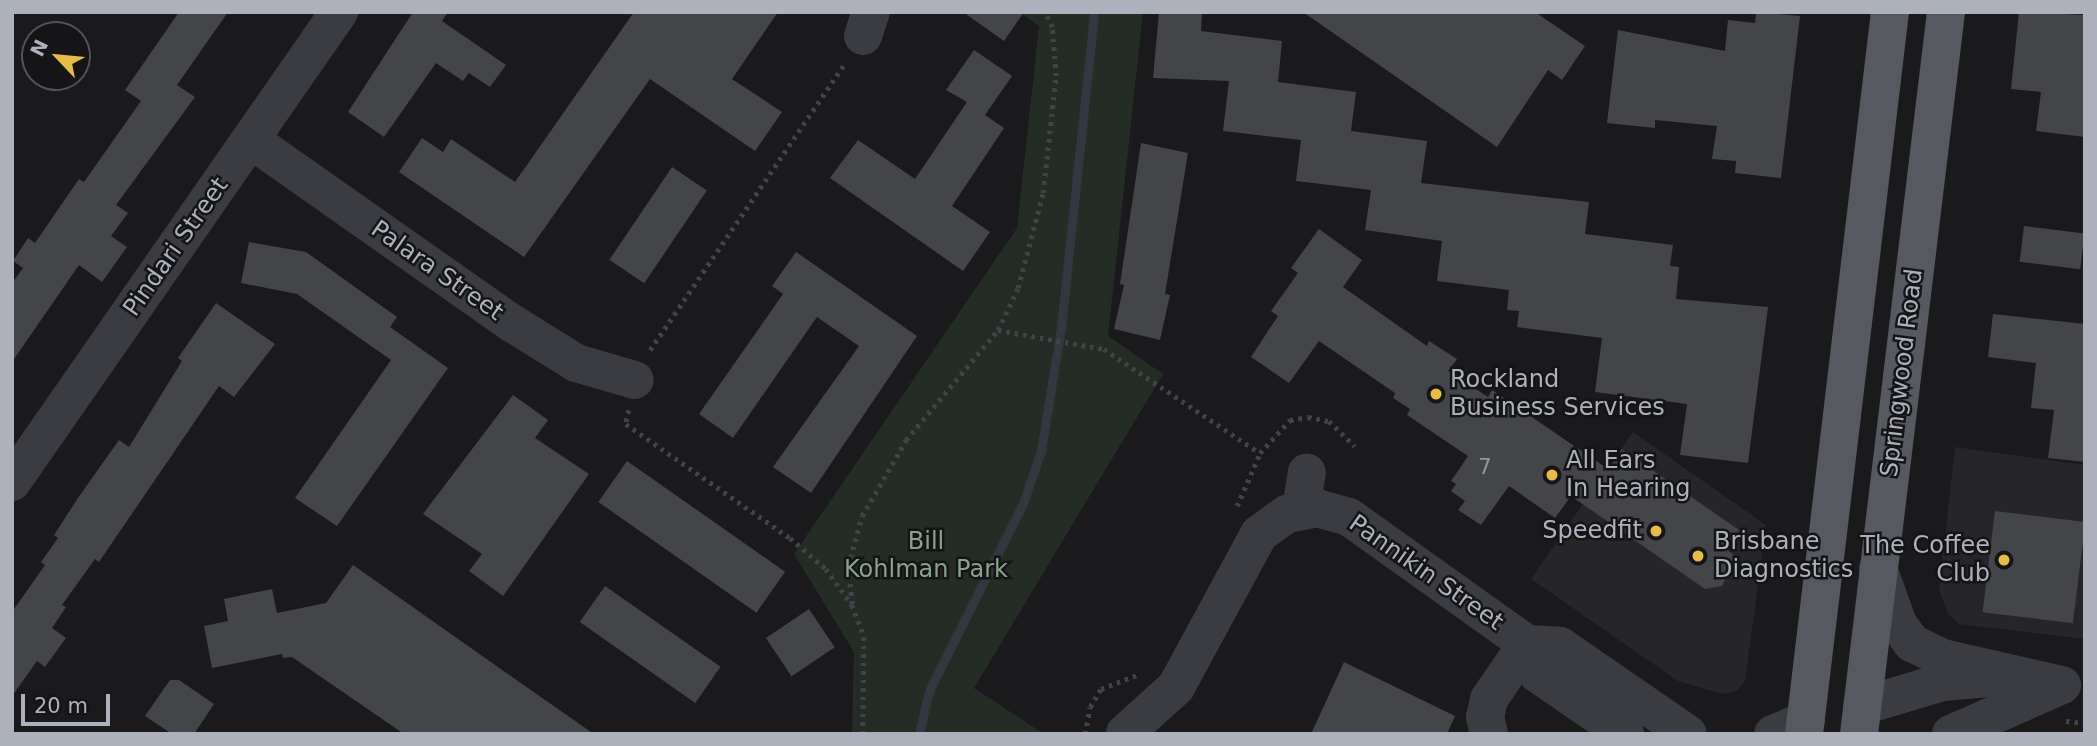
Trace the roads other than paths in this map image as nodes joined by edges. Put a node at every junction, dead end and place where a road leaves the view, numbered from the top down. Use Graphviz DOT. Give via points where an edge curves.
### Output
graph roads {
  1 [pos="339,12"];
  2 [pos="1890,12"];
  3 [pos="1946,12"];
  4 [pos="251,140"];
  5 [pos="635,380"];
  6 [pos="1307,472"];
  7 [pos="12,482"];
  8 [pos="1301,509"];
  9 [pos="1878,568"];
  10 [pos="1527,644"];
  11 [pos="2074,686"];
  12 [pos="1860,720"];
  13 [pos="1801,730"];
  14 [pos="1125,733"];
  15 [pos="1489,734"];
  16 [pos="1625,734"];
  17 [pos="1688,734"];
  18 [pos="1951,734"];
  1 -- 4 [label="street, Pindari Street"];
  2 -- 13 [label="main road"];
  3 -- 9 [label="main road, Springwood Road"];
  4 -- 5 [label="street, Palara Street" via="510,322 576,363"];
  4 -- 7 [label="street, Pindari Street"];
  6 -- 8 [label="street"];
  8 -- 10 [label="street, Pannikin Street" via="1331,509 1349,517"];
  8 -- 14 [label="street, Pannikin Street" via="1273,521 1252,542 1176,687"];
  9 -- 11 [label="street" via="1898,624 1912,643 1943,658"];
  9 -- 12 [label="main road, Springwood Road"];
  10 -- 15 [label="street" via="1489,699 1485,717"];
  10 -- 16 [label="street" via="1538,674"];
  10 -- 17 [label="street, Pannikin Street" via="1560,646"];
  11 -- 12 [label="street" via="1962,680"];
  11 -- 18 [label="street"];
  12 -- 13 [label="main road"];
}
